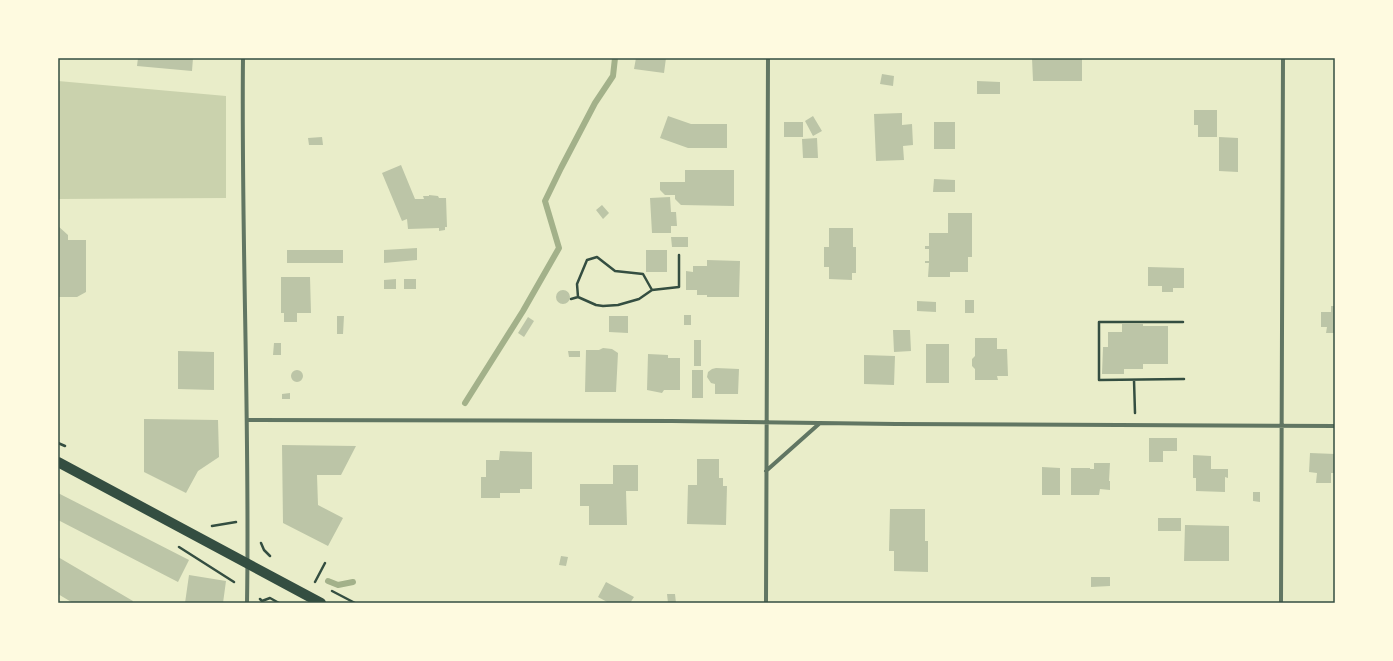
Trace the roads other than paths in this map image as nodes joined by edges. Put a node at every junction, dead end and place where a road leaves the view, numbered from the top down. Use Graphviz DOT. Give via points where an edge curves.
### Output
graph roads {
  1 [pos="244,58"];
  2 [pos="768,58"];
  3 [pos="1283,58"];
  4 [pos="247,420"];
  5 [pos="766,423"];
  6 [pos="820,423"];
  7 [pos="1281,425"];
  8 [pos="1335,426"];
  9 [pos="58,462"];
  10 [pos="766,471"];
  11 [pos="248,564"];
  12 [pos="247,603"];
  13 [pos="321,603"];
  14 [pos="766,603"];
  15 [pos="1281,603"];
  1 -- 4 [label="street"];
  2 -- 5 [label="street"];
  3 -- 7 [label="street"];
  4 -- 5 [label="street"];
  4 -- 11 [label="street"];
  5 -- 6 [label="street"];
  5 -- 10 [label="street"];
  6 -- 7 [label="street"];
  6 -- 10 [label="street"];
  7 -- 8 [label="street"];
  7 -- 15 [label="street"];
  9 -- 11 [label="main road"];
  10 -- 14 [label="street"];
  11 -- 12 [label="street"];
  11 -- 13 [label="main road"];
}
